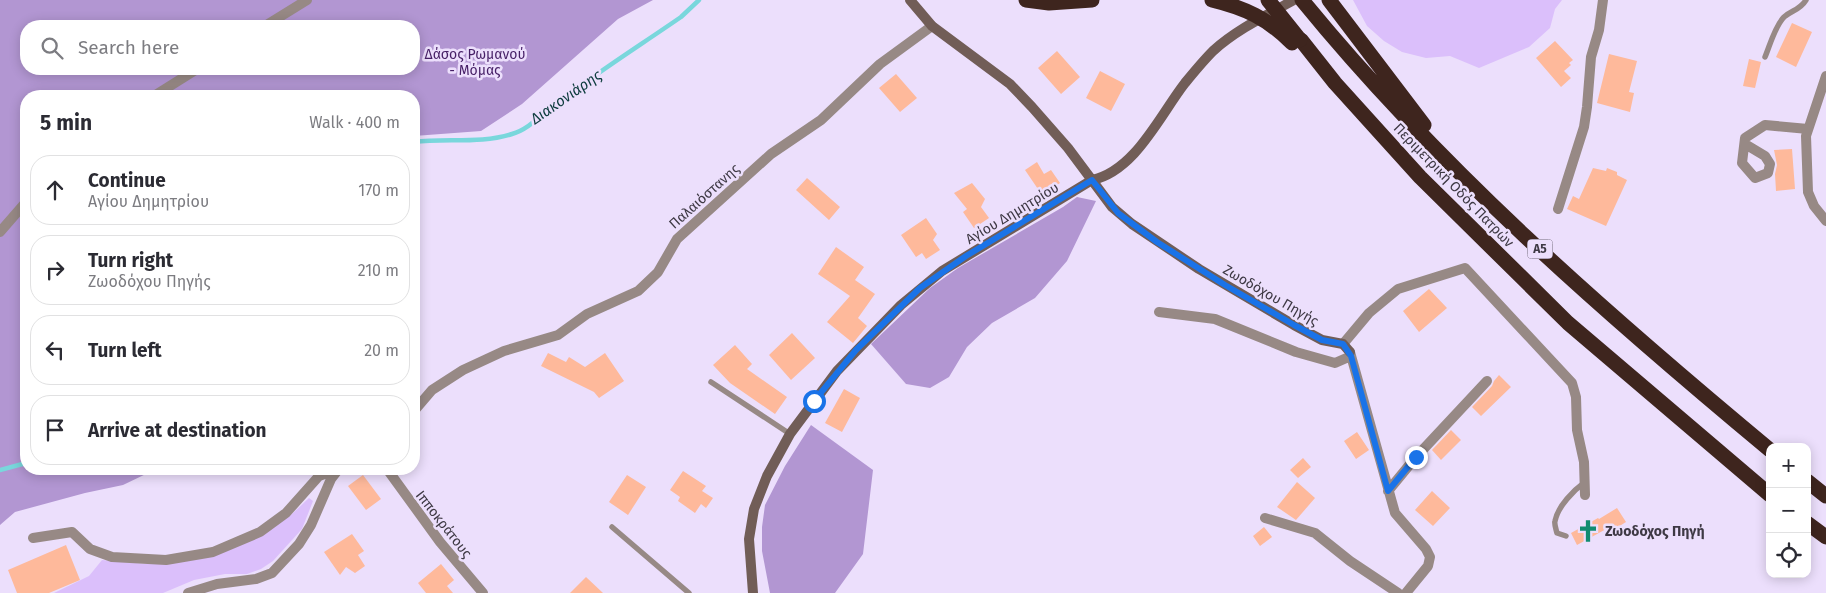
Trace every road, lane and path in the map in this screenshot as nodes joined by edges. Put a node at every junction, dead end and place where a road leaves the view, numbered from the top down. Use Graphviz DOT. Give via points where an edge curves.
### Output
graph roads {
  1 [pos="307,0"];
  2 [pos="910,0"];
  3 [pos="1026,0"];
  4 [pos="1092,0"];
  5 [pos="1212,0"];
  6 [pos="1268,0"];
  7 [pos="1294,0"];
  8 [pos="1302,0"];
  9 [pos="1329,0"];
  10 [pos="1603,0"];
  11 [pos="1806,0"];
  12 [pos="275,20"];
  13 [pos="932,26"];
  14 [pos="1296,42"];
  15 [pos="1765,57"];
  16 [pos="187,75"];
  17 [pos="1826,76"];
  18 [pos="164,90"];
  19 [pos="1808,129"];
  20 [pos="1745,144"];
  21 [pos="1461,174"];
  22 [pos="1092,180"];
  23 [pos="20,209"];
  24 [pos="1558,209"];
  25 [pos="1826,221"];
  26 [pos="0,232"];
  27 [pos="1159,312"];
  28 [pos="1348,351"];
  29 [pos="1487,380"];
  30 [pos="711,382"];
  31 [pos="420,405"];
  32 [pos="790,434"];
  33 [pos="1766,447"];
  34 [pos="322,475"];
  35 [pos="333,475"];
  36 [pos="391,475"];
  37 [pos="1585,482"];
  38 [pos="1811,484"];
  39 [pos="1388,491"];
  40 [pos="1766,492"];
  41 [pos="1585,495"];
  42 [pos="1826,496"];
  43 [pos="1265,518"];
  44 [pos="1811,526"];
  45 [pos="612,527"];
  46 [pos="1566,536"];
  47 [pos="1826,537"];
  48 [pos="33,538"];
  49 [pos="188,593"];
  50 [pos="482,593"];
  51 [pos="689,593"];
  52 [pos="753,593"];
  53 [pos="1398,593"];
  54 [pos="1406,593"];
  1 -- 12 [label="street"];
  2 -- 13 [label="main road, Ζωοδόχου Πηγής"];
  3 -- 4 [label="highway" via="1049,3"];
  5 -- 14 [label="highway, bridge" via="1255,14"];
  6 -- 14 [label="highway, bridge"];
  7 -- 22 [label="main road, Αγίου Δημητρίου" via="1214,51 1122,165 1105,178"];
  8 -- 21 [label="highway, Περιμετρική Οδός Πατρών / Α5" via="1395,107"];
  9 -- 21 [label="highway"];
  10 -- 24 [label="street" via="1591,57 1584,127"];
  11 -- 15 [label="lane" via="1801,8 1781,21"];
  13 -- 22 [label="main road, Ζωοδόχου Πηγής" via="1010,84 1068,148"];
  13 -- 31 [label="street, Παλαιόστανης" via="880,64 821,120 771,154 677,239 658,272 638,291 587,314 558,335 504,351 463,370 432,390"];
  14 -- 40 [label="highway, Περιμετρική Οδός Πατρών / Α5" via="1420,177 1568,323"];
  16 -- 18 [label="street"];
  17 -- 19 [label="street"];
  19 -- 20 [label="street" via="1765,125 1745,138"];
  19 -- 25 [label="street" via="1808,192"];
  21 -- 33 [label="highway, Περιμετρική Οδός Πατρών / Α5" via="1614,318"];
  22 -- 28 [label="main road, Ζωοδόχου Πηγής" via="1118,213 1191,263 1294,325"];
  22 -- 32 [label="main road, Αγίου Δημητρίου" via="958,261 920,288 850,357"];
  23 -- 26 [label="street"];
  27 -- 28 [label="street" via="1215,319 1296,352 1335,363"];
  28 -- 37 [label="street" via="1369,313 1398,289 1465,268 1572,383"];
  28 -- 39 [label="street"];
  29 -- 39 [label="street"];
  30 -- 32 [label="lane"];
  32 -- 52 [label="main road, Αγίου Δημητρίου" via="767,476 754,510 749,539"];
  34 -- 48 [label="street" via="286,513 260,532 213,552 166,560 112,557 90,550 72,532"];
  35 -- 49 [label="street" via="312,525 272,573"];
  36 -- 50 [label="street, Ιπποκράτους"];
  37 -- 41 [label="street"];
  37 -- 46 [label="lane" via="1574,490 1555,521 1557,533"];
  38 -- 42 [label="highway"];
  39 -- 54 [label="street" via="1397,517 1430,557 1428,566"];
  43 -- 53 [label="street" via="1315,533"];
  44 -- 47 [label="highway"];
  45 -- 51 [label="lane"];
}
